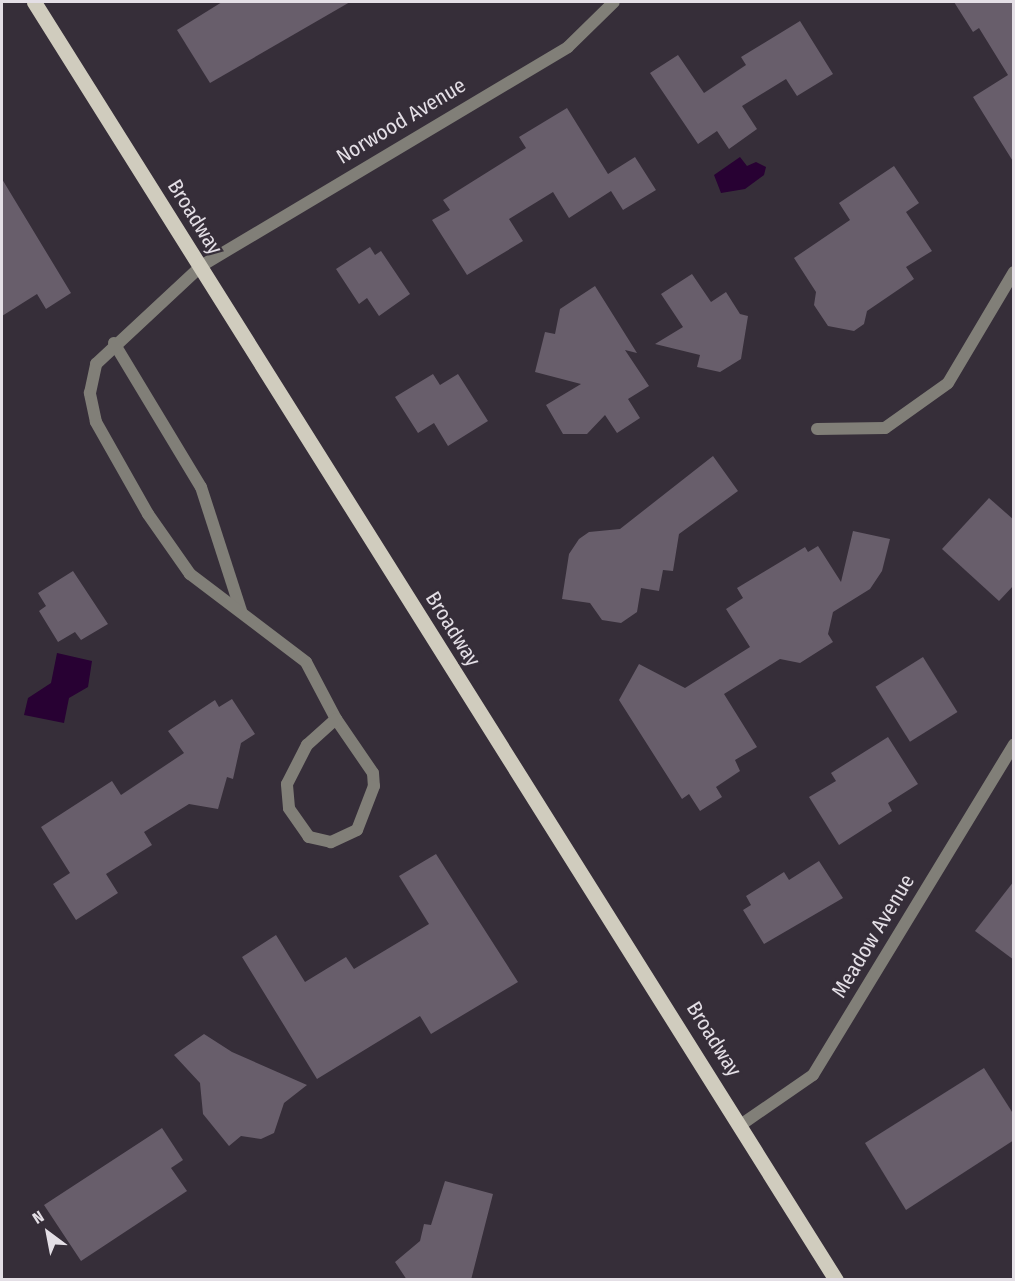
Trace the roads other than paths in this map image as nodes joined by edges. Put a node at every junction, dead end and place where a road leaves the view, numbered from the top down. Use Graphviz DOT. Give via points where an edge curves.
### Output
graph roads {
  1 [pos="34,2"];
  2 [pos="614,2"];
  3 [pos="201,266"];
  4 [pos="1014,272"];
  5 [pos="114,343"];
  6 [pos="817,429"];
  7 [pos="241,611"];
  8 [pos="336,719"];
  9 [pos="1014,744"];
  10 [pos="741,1124"];
  11 [pos="836,1280"];
  1 -- 3 [label="main road, Broadway"];
  2 -- 3 [label="street, Norwood Avenue" via="568,47"];
  3 -- 5 [label="street, Norwood Avenue"];
  3 -- 10 [label="main road, Broadway"];
  4 -- 6 [label="street" via="948,383 885,428"];
  5 -- 7 [label="street" via="201,487"];
  5 -- 7 [label="street, Norwood Avenue" via="96,364 90,393 96,422 148,514 190,574"];
  7 -- 8 [label="street, Norwood Avenue" via="306,662"];
  8 -- 8 [label="street" via="307,745 287,784 289,808 309,837 331,842 357,830 374,786 373,773"];
  9 -- 10 [label="street, Meadow Avenue" via="813,1075"];
  10 -- 11 [label="main road, Broadway"];
}
